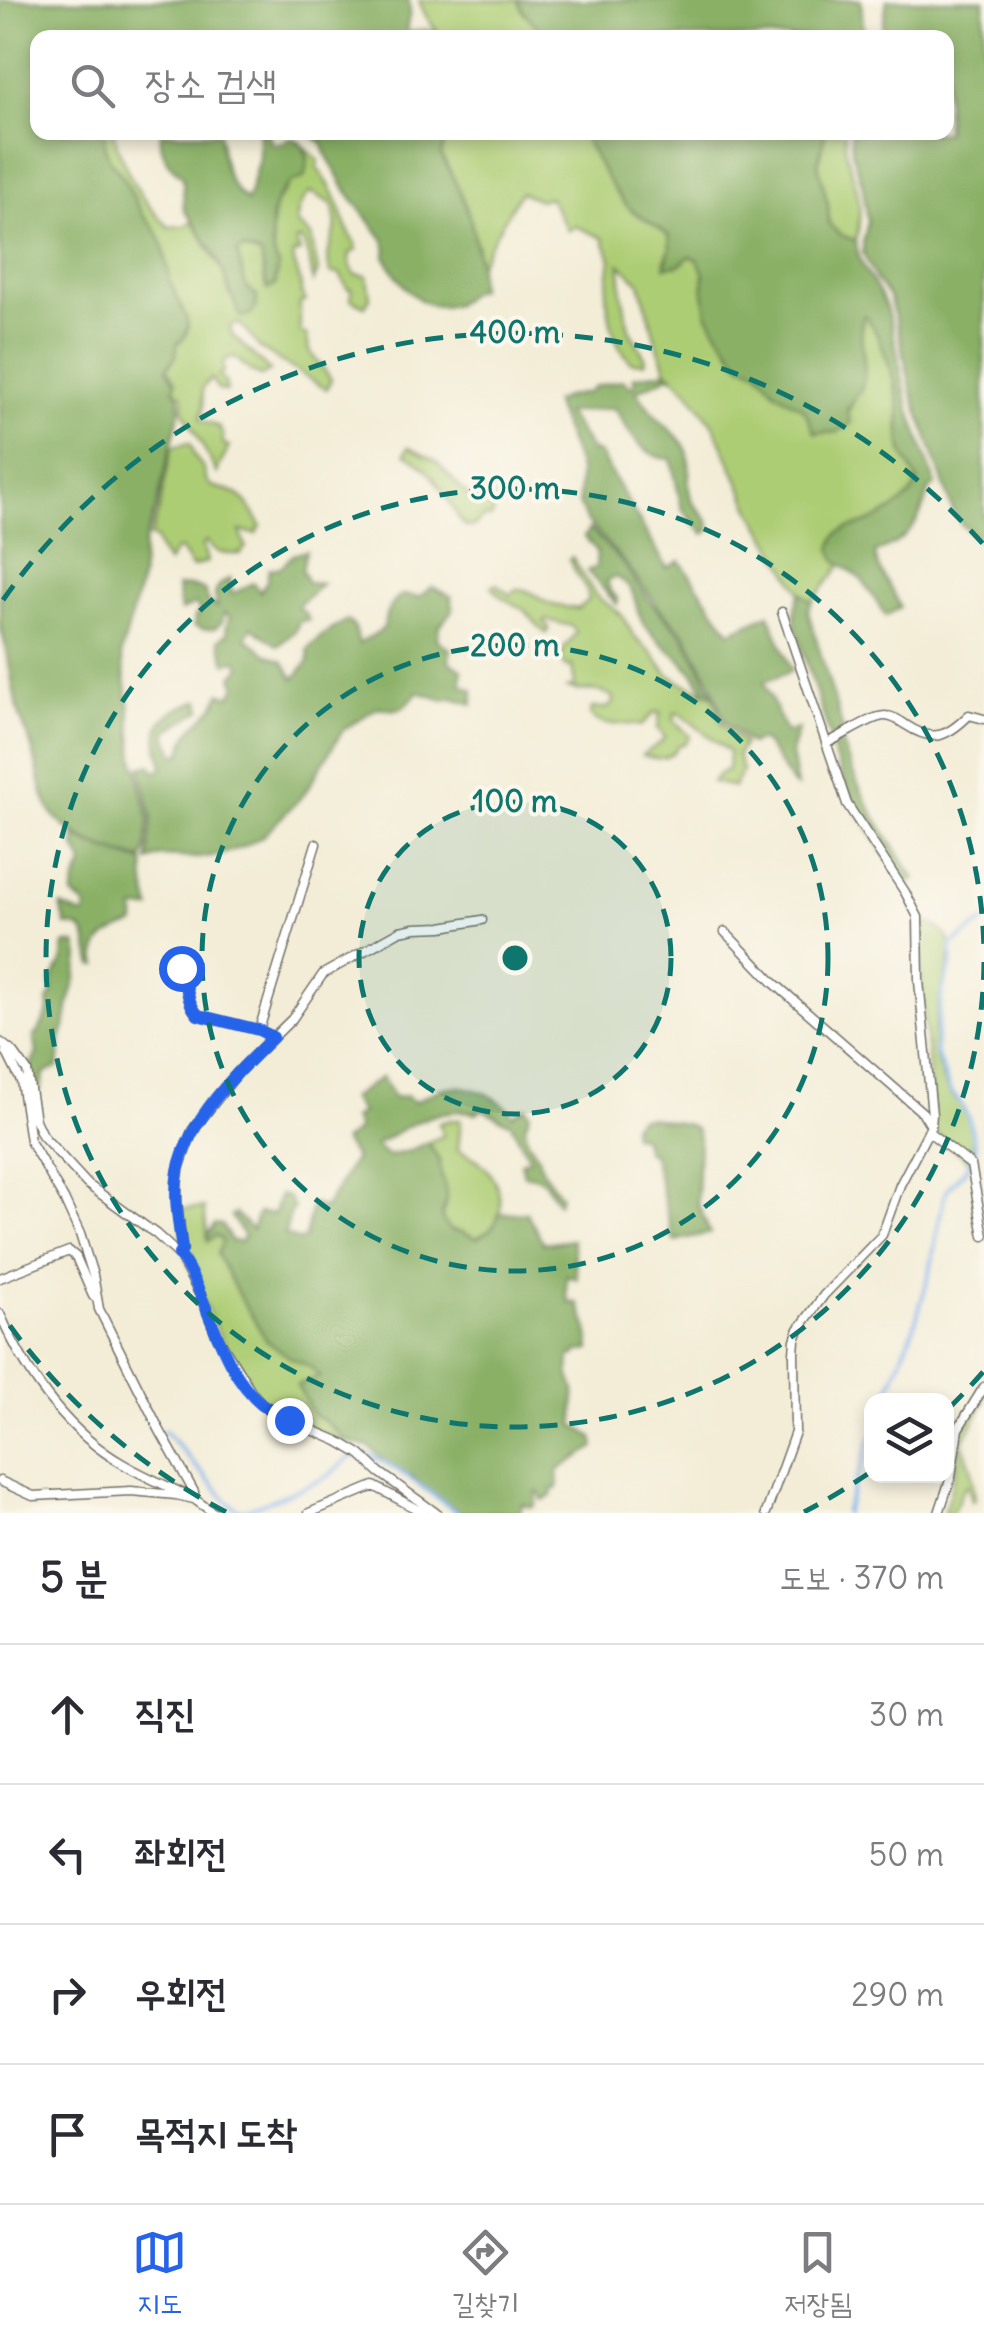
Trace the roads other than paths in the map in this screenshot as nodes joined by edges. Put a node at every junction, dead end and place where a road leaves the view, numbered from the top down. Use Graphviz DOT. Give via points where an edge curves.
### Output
graph roads {
  1 [pos="782,612"];
  2 [pos="984,719"];
  3 [pos="827,744"];
  4 [pos="316,844"];
  5 [pos="482,920"];
  6 [pos="725,932"];
  7 [pos="175,959"];
  8 [pos="259,1030"];
  9 [pos="273,1037"];
  10 [pos="0,1042"];
  11 [pos="930,1129"];
  12 [pos="984,1236"];
  13 [pos="179,1254"];
  14 [pos="0,1278"];
  15 [pos="98,1309"];
  16 [pos="0,1314"];
  17 [pos="984,1387"];
  18 [pos="0,1481"];
  19 [pos="194,1498"];
  20 [pos="214,1513"];
  21 [pos="309,1513"];
  22 [pos="424,1513"];
  23 [pos="436,1513"];
  24 [pos="766,1513"];
  25 [pos="940,1513"];
  1 -- 3 [label="street"];
  2 -- 3 [label="street" via="968,715 950,731 928,736 882,716"];
  3 -- 11 [label="street" via="848,804 918,917"];
  4 -- 8 [label="street"];
  5 -- 9 [label="street" via="400,931 322,974"];
  6 -- 11 [label="street" via="923,1114"];
  7 -- 8 [label="street" via="198,1015"];
  8 -- 9 [label="street"];
  9 -- 13 [label="street" via="192,1132 177,1184"];
  10 -- 13 [label="street" via="27,1071 42,1134 87,1184"];
  10 -- 15 [label="street" via="21,1081 30,1140 80,1234"];
  11 -- 12 [label="street" via="970,1165"];
  11 -- 24 [label="street" via="882,1234 814,1307 795,1340 795,1432"];
  13 -- 23 [label="street" via="226,1353 262,1404 351,1449"];
  14 -- 15 [label="street" via="69,1250"];
  15 -- 19 [label="street"];
  16 -- 19 [label="street" via="30,1370 70,1423 120,1463"];
  17 -- 25 [label="street" via="958,1430"];
  18 -- 19 [label="street" via="33,1496 131,1491"];
  19 -- 20 [label="street"];
  21 -- 22 [label="street" via="374,1486"];
}
